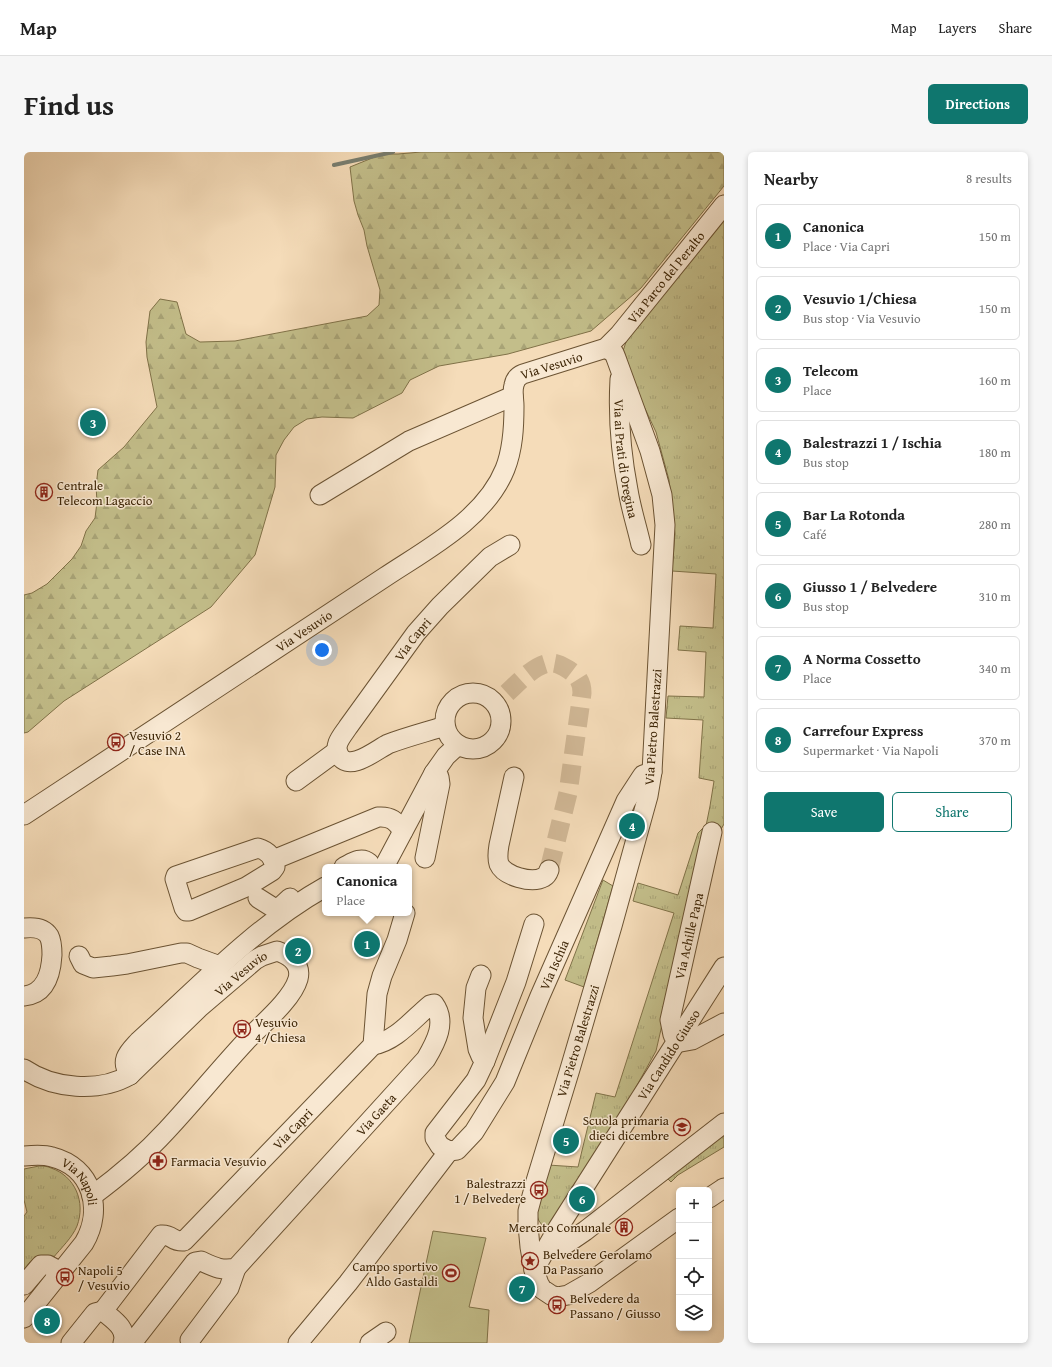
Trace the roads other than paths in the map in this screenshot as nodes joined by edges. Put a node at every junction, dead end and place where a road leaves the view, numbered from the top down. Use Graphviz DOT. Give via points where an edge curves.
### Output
graph roads {
  1 [pos="724,205"];
  2 [pos="606,348"];
  3 [pos="621,372"];
  4 [pos="513,396"];
  5 [pos="320,495"];
  6 [pos="510,545"];
  7 [pos="641,545"];
  8 [pos="445,726"];
  9 [pos="458,745"];
  10 [pos="338,751"];
  11 [pos="652,772"];
  12 [pos="434,773"];
  13 [pos="514,777"];
  14 [pos="296,781"];
  15 [pos="24,815"];
  16 [pos="403,831"];
  17 [pos="712,832"];
  18 [pos="425,858"];
  19 [pos="273,860"];
  20 [pos="350,864"];
  21 [pos="369,864"];
  22 [pos="386,864"];
  23 [pos="549,870"];
  24 [pos="322,878"];
  25 [pos="322,889"];
  26 [pos="258,898"];
  27 [pos="404,916"];
  28 [pos="534,924"];
  29 [pos="24,928"];
  30 [pos="86,962"];
  31 [pos="220,966"];
  32 [pos="724,966"];
  33 [pos="481,975"];
  34 [pos="24,996"];
  35 [pos="724,1023"];
  36 [pos="677,1040"];
  37 [pos="373,1045"];
  38 [pos="485,1061"];
  39 [pos="24,1069"];
  40 [pos="130,1075"];
  41 [pos="724,1123"];
  42 [pos="441,1154"];
  43 [pos="24,1156"];
  44 [pos="724,1188"];
  45 [pos="92,1196"];
  46 [pos="712,1196"];
  47 [pos="676,1220"];
  48 [pos="549,1245"];
  49 [pos="236,1268"];
  50 [pos="534,1270"];
  51 [pos="61,1272"];
  52 [pos="24,1285"];
  53 [pos="103,1311"];
  54 [pos="24,1318"];
  55 [pos="386,1332"];
  56 [pos="190,1340"];
  57 [pos="71,1343"];
  58 [pos="123,1343"];
  59 [pos="132,1343"];
  60 [pos="298,1343"];
  61 [pos="370,1343"];
  1 -- 2 [label="street, Via Parco del Peralto"];
  2 -- 3 [label="street, Via Pietro Balestrazzi" via="614,353"];
  2 -- 4 [label="street, Via Vesuvio" via="521,375 514,383"];
  3 -- 7 [label="street, Via ai Prati di Oregina" via="619,399 623,459"];
  3 -- 11 [label="street, Via Pietro Balestrazzi" via="655,466 664,504"];
  4 -- 5 [label="street, Via Vesuvio" via="409,441"];
  4 -- 15 [label="street, Via Vesuvio" via="512,443 505,468 492,491 471,517 442,539"];
  6 -- 10 [label="street, Via Capri" via="490,557 416,633 348,727 338,743"];
  8 -- 9 [label="street" via="447,734"];
  8 -- 9 [label="street" via="447,708 460,696 478,693 494,702 503,701 500,727 492,742 475,749"];
  8 -- 10 [label="street" via="388,744 357,761 346,762"];
  9 -- 12 [label="street"];
  10 -- 14 [label="street"];
  11 -- 42 [label="street, Via Ischia" via="643,775 626,801 505,1082 474,1132 460,1148"];
  11 -- 50 [label="street, Via Pietro Balestrazzi" via="648,796 612,926 528,1211"];
  12 -- 16 [label="street"];
  12 -- 18 [label="street" via="439,777 440,784"];
  13 -- 23 [label="street" via="498,845 499,864 507,873 525,879 539,880 545,877"];
  16 -- 19 [label="street" via="392,818 378,817"];
  16 -- 22 [label="street"];
  17 -- 36 [label="street, Via Achille Papa" via="670,1018 671,1029"];
  19 -- 19 [label="street" via="275,867 246,887 189,911 184,908 176,876 258,848 269,853"];
  20 -- 21 [label="street" via="364,860"];
  24 -- 26 [label="street" via="305,886 277,910"];
  25 -- 31 [label="street" via="268,925"];
  27 -- 37 [label="street" via="377,994"];
  28 -- 38 [label="street" via="516,982"];
  29 -- 34 [label="street" via="38,928 46,932 52,945 52,962 46,984 37,992"];
  30 -- 31 [label="street" via="127,964 187,953"];
  31 -- 40 [label="street" via="128,1052 125,1064"];
  32 -- 36 [label="street, Via Candido Giusso"];
  33 -- 38 [label="street" via="476,988 473,1018 478,1049"];
  35 -- 36 [label="street" via="692,1040"];
  36 -- 48 [label="street, Via Candido Giusso"];
  37 -- 49 [label="street, Via Gaeta" via="382,1043 398,1033 430,1005 434,1004 437,1008 440,1014 439,1035 426,1058"];
  37 -- 53 [label="street, Via Capri" via="184,1241 177,1242 167,1235 160,1235"];
  38 -- 42 [label="street" via="476,1080 435,1133 437,1143 443,1148"];
  39 -- 40 [label="street, Via Vesuvio" via="47,1081 76,1086 114,1083"];
  40 -- 45 [label="street, Via Vesuvio" via="200,1007 262,956 276,951 292,958 299,972 292,992 166,1131 116,1178"];
  41 -- 48 [label="street" via="585,1231 566,1244"];
  42 -- 60 [label="street, Via Ischia" via="348,1283"];
  43 -- 45 [label="street, Via Napoli" via="51,1156 67,1163 80,1174"];
  44 -- 46 [label="street"];
  45 -- 51 [label="street, Via Napoli" via="94,1213 89,1234"];
  47 -- 50 [label="street" via="589,1283 568,1295 557,1297 542,1289"];
  48 -- 50 [label="street"];
  49 -- 56 [label="street, Via Gaeta" via="229,1288"];
  49 -- 59 [label="street" via="223,1270 201,1261 195,1262"];
  51 -- 52 [label="street" via="48,1265 41,1265"];
  51 -- 54 [label="street, Via Napoli"];
  53 -- 57 [label="street" via="95,1313"];
  53 -- 58 [label="street" via="122,1329"];
  55 -- 61 [label="street"];
}
